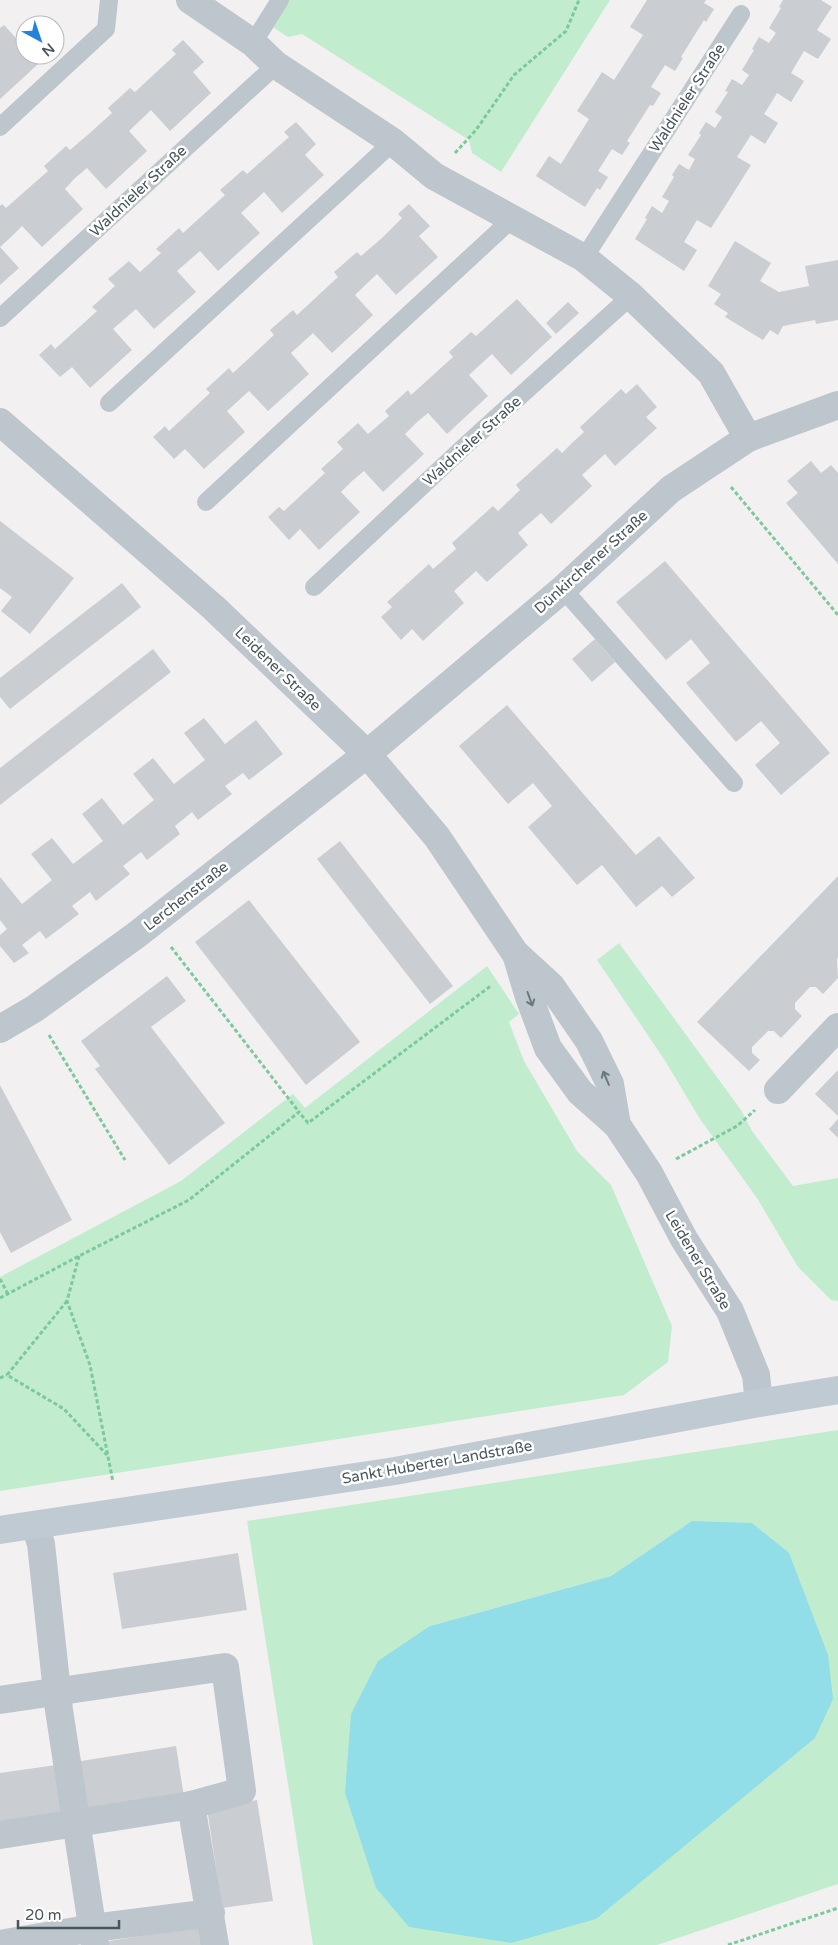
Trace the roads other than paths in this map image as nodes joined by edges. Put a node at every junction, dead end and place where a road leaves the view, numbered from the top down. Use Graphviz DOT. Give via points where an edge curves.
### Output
graph roads {
  1 [pos="109,0"];
  2 [pos="190,0"];
  3 [pos="280,0"];
  4 [pos="741,14"];
  5 [pos="253,43"];
  6 [pos="276,65"];
  7 [pos="0,127"];
  8 [pos="393,142"];
  9 [pos="513,218"];
  10 [pos="584,258"];
  11 [pos="631,296"];
  12 [pos="0,318"];
  13 [pos="109,403"];
  14 [pos="838,405"];
  15 [pos="0,422"];
  16 [pos="748,438"];
  17 [pos="206,502"];
  18 [pos="314,587"];
  19 [pos="563,589"];
  20 [pos="367,754"];
  21 [pos="734,783"];
  22 [pos="517,959"];
  23 [pos="838,1027"];
  24 [pos="0,1029"];
  25 [pos="778,1090"];
  26 [pos="616,1125"];
  27 [pos="838,1390"];
  28 [pos="758,1403"];
  29 [pos="35,1526"];
  30 [pos="0,1530"];
  31 [pos="56,1691"];
  32 [pos="0,1700"];
  33 [pos="191,1804"];
  34 [pos="76,1824"];
  35 [pos="0,1835"];
  36 [pos="211,1913"];
  37 [pos="94,1936"];
  38 [pos="0,1944"];
  39 [pos="215,1945"];
  1 -- 7 [label="lane" via="106,29"];
  2 -- 5 [label="street"];
  3 -- 5 [label="lane"];
  4 -- 10 [label="lane, Waldnieler Straße"];
  5 -- 6 [label="street"];
  6 -- 8 [label="street"];
  6 -- 12 [label="lane, Waldnieler Straße"];
  8 -- 9 [label="street" via="434,176"];
  8 -- 13 [label="lane"];
  9 -- 10 [label="street"];
  9 -- 17 [label="lane"];
  10 -- 11 [label="street"];
  11 -- 16 [label="street" via="711,373"];
  11 -- 18 [label="lane, Waldnieler Straße"];
  14 -- 16 [label="street, Dünkirchener Straße"];
  15 -- 20 [label="street, Leidener Straße" via="214,608"];
  16 -- 19 [label="street, Dünkirchener Straße" via="671,489"];
  19 -- 20 [label="street, Dünkirchener Straße"];
  19 -- 21 [label="lane"];
  20 -- 22 [label="street, Leidener Straße" via="437,837"];
  20 -- 24 [label="street, Lerchenstraße" via="152,922 34,1009"];
  22 -- 26 [label="street, Leidener Straße, one-way" via="548,1048 580,1092"];
  26 -- 22 [label="street, Leidener Straße, one-way" via="610,1084 589,1041 551,986"];
  23 -- 25 [label="street"];
  26 -- 28 [label="street, Leidener Straße" via="649,1174 684,1239 730,1311 756,1375"];
  27 -- 28 [label="street, Sankt Huberter Landstraße"];
  28 -- 29 [label="street, Sankt Huberter Landstraße" via="396,1471"];
  29 -- 30 [label="street, Sankt Huberter Landstraße"];
  29 -- 31 [label="street" via="41,1544"];
  31 -- 32 [label="street"];
  31 -- 33 [label="street" via="225,1666 242,1791"];
  31 -- 34 [label="street"];
  33 -- 34 [label="street"];
  33 -- 36 [label="street"];
  34 -- 35 [label="street"];
  34 -- 37 [label="street"];
  36 -- 37 [label="street"];
  36 -- 39 [label="street"];
  37 -- 38 [label="street"];
}
